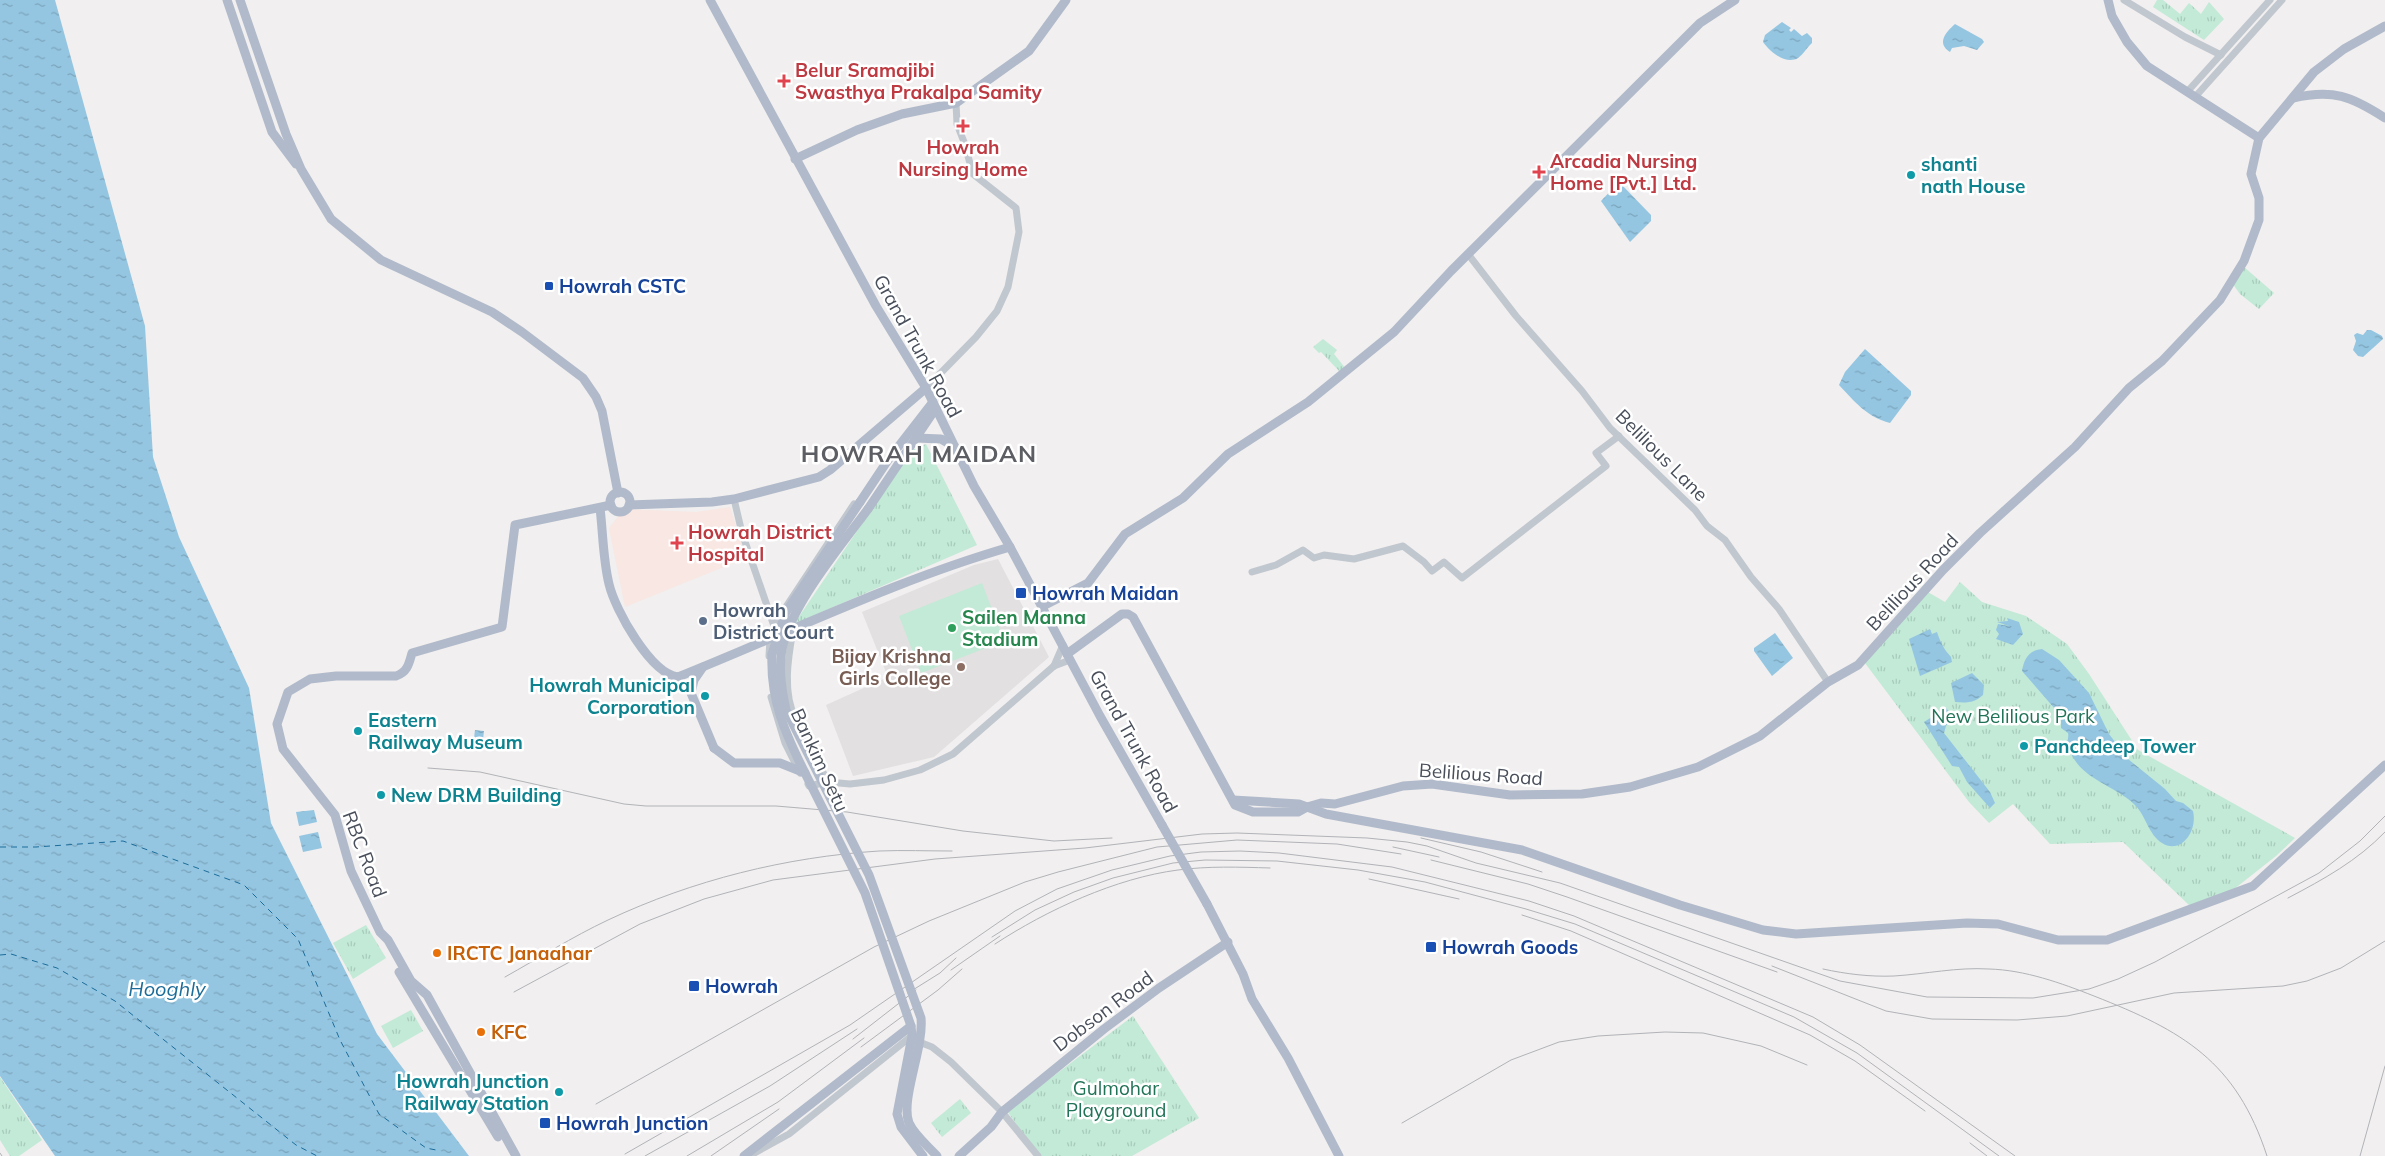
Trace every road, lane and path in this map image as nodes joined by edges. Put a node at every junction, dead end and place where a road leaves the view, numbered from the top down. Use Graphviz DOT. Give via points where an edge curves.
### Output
graph roads {
  1 [pos="227,0"];
  2 [pos="240,0"];
  3 [pos="710,0"];
  4 [pos="1066,0"];
  5 [pos="1735,0"];
  6 [pos="2108,0"];
  7 [pos="2124,0"];
  8 [pos="2270,0"];
  9 [pos="2282,0"];
  10 [pos="2385,26"];
  11 [pos="2221,55"];
  12 [pos="2191,94"];
  13 [pos="2293,98"];
  14 [pos="956,103"];
  15 [pos="2385,118"];
  16 [pos="2259,138"];
  17 [pos="795,159"];
  18 [pos="301,169"];
  19 [pos="1468,254"];
  20 [pos="926,388"];
  21 [pos="934,405"];
  22 [pos="1619,436"];
  23 [pos="916,438"];
  24 [pos="955,447"];
  25 [pos="871,486"];
  26 [pos="618,493"];
  27 [pos="734,499"];
  28 [pos="610,505"];
  29 [pos="629,505"];
  30 [pos="600,508"];
  31 [pos="1010,547"];
  32 [pos="1252,572"];
  33 [pos="1043,606"];
  34 [pos="774,626"];
  35 [pos="793,630"];
  36 [pos="770,640"];
  37 [pos="1067,653"];
  38 [pos="1054,666"];
  39 [pos="703,667"];
  40 [pos="678,677"];
  41 [pos="1828,682"];
  42 [pos="691,693"];
  43 [pos="2385,765"];
  44 [pos="806,773"];
  45 [pos="828,782"];
  46 [pos="1307,807"];
  47 [pos="380,932"];
  48 [pos="1228,942"];
  49 [pos="911,1026"];
  50 [pos="1002,1112"];
  51 [pos="509,1156"];
  52 [pos="516,1156"];
  53 [pos="744,1156"];
  54 [pos="750,1156"];
  55 [pos="923,1156"];
  56 [pos="937,1156"];
  57 [pos="959,1156"];
  58 [pos="1038,1156"];
  59 [pos="1340,1156"];
  1 -- 18 [label="main road" via="272,132"];
  2 -- 18 [label="main road"];
  3 -- 17 [label="main road, Grand Trunk Road"];
  4 -- 14 [label="main road" via="1029,51"];
  5 -- 19 [label="main road" via="1700,23"];
  6 -- 12 [label="main road" via="2112,16 2126,42 2147,66"];
  7 -- 11 [label="street"];
  8 -- 11 [label="street"];
  9 -- 12 [label="street"];
  10 -- 13 [label="main road, Belilious Road" via="2330,59 2314,72"];
  11 -- 12 [label="street"];
  12 -- 16 [label="main road"];
  13 -- 15 [label="main road" via="2318,92 2343,96"];
  13 -- 16 [label="main road, Belilious Road"];
  14 -- 17 [label="main road" via="902,114 857,130"];
  14 -- 20 [label="street" via="957,124 973,174 1016,208 1019,232 1008,287 997,311"];
  16 -- 41 [label="main road, Belilious Road" via="2251,174 2259,198 2259,220 2244,261 2220,300 2162,361 2129,388 2075,447 1923,590 1858,665"];
  17 -- 20 [label="main road, Grand Trunk Road" via="876,306"];
  18 -- 26 [label="main road" via="331,219 364,247 405,272 492,312 583,378 602,412"];
  19 -- 22 [label="street, Belilious Lane" via="1516,316"];
  19 -- 33 [label="main road" via="1394,332 1308,402 1228,454 1182,498 1125,534 1088,583"];
  20 -- 21 [label="main road, Grand Trunk Road"];
  20 -- 27 [label="main road" via="819,477"];
  21 -- 23 [label="main road, Bankim Setu"];
  21 -- 24 [label="main road, Grand Trunk Road"];
  21 -- 25 [label="main road, Bankim Setu"];
  22 -- 32 [label="street" via="1596,453 1606,466 1462,578 1444,562 1432,571 1403,546 1354,559 1314,558 1303,550 1276,565"];
  22 -- 41 [label="street, Belilious Lane" via="1695,510 1707,526 1725,540 1779,609"];
  23 -- 24 [label="main road" via="941,439"];
  23 -- 56 [label="main road, Bankim Setu, bridge" via="794,616 784,639 782,689 786,710 869,875 921,1018 922,1032 907,1104 908,1117 919,1138"];
  24 -- 31 [label="main road, Grand Trunk Road"];
  25 -- 34 [label="street" via="862,492"];
  25 -- 44 [label="main road, Bankim Setu, bridge" via="786,612 772,654 771,678 781,723"];
  26 -- 28 [label="main road"];
  26 -- 29 [label="main road" via="627,496"];
  27 -- 29 [label="main road"];
  27 -- 34 [label="street" via="742,533"];
  28 -- 29 [label="main road" via="620,512"];
  28 -- 30 [label="main road, RBC Road"];
  30 -- 40 [label="main road" via="612,593 637,641 658,666"];
  30 -- 47 [label="main road, RBC Road" via="522,524 502,627 412,653 407,668 396,676 310,679 288,692 277,724 283,749 335,815 351,871"];
  31 -- 33 [label="main road, Grand Trunk Road"];
  31 -- 35 [label="main road" via="966,560"];
  33 -- 37 [label="main road, Grand Trunk Road"];
  34 -- 35 [label="street"];
  34 -- 36 [label="street"];
  35 -- 36 [label="main road"];
  35 -- 45 [label="street" via="787,683 792,713"];
  36 -- 39 [label="main road"];
  36 -- 45 [label="street" via="768,670 771,696 785,743 809,786"];
  37 -- 38 [label="street"];
  37 -- 38 [label="street"];
  37 -- 46 [label="main road, Belilious Road" via="1122,614 1133,617 1235,805 1253,812 1298,812"];
  37 -- 48 [label="main road, Grand Trunk Road, bridge"];
  38 -- 45 [label="street" via="953,754 920,770 884,780 850,784"];
  39 -- 40 [label="main road"];
  39 -- 42 [label="main road" via="694,680"];
  40 -- 42 [label="main road"];
  41 -- 46 [label="main road, Belilious Road" via="1760,736 1698,767 1630,787 1582,794 1510,795 1432,784 1403,786 1335,804"];
  42 -- 44 [label="main road, bridge" via="714,748 734,763 780,763"];
  43 -- 46 [label="main road" via="2253,886 2107,940 2058,940 1998,924 1968,923 1796,934 1763,930 1522,850 1326,814"];
  44 -- 49 [label="main road, Bankim Setu, bridge" via="866,892"];
  47 -- 51 [label="main road, RBC Road" via="380,939 409,990"];
  47 -- 52 [label="main road, RBC Road" via="411,981 427,995"];
  48 -- 50 [label="main road, Dobson Road" via="1104,1029"];
  48 -- 59 [label="main road, Grand Trunk Road" via="1252,999 1288,1058"];
  49 -- 53 [label="main road"];
  49 -- 55 [label="main road, Bankim Setu, bridge" via="912,1036 897,1114 901,1127"];
  50 -- 54 [label="street" via="951,1062 932,1047 909,1038 788,1134"];
  50 -- 57 [label="main road, Dobson Road" via="991,1127"];
  50 -- 58 [label="street"];
}
